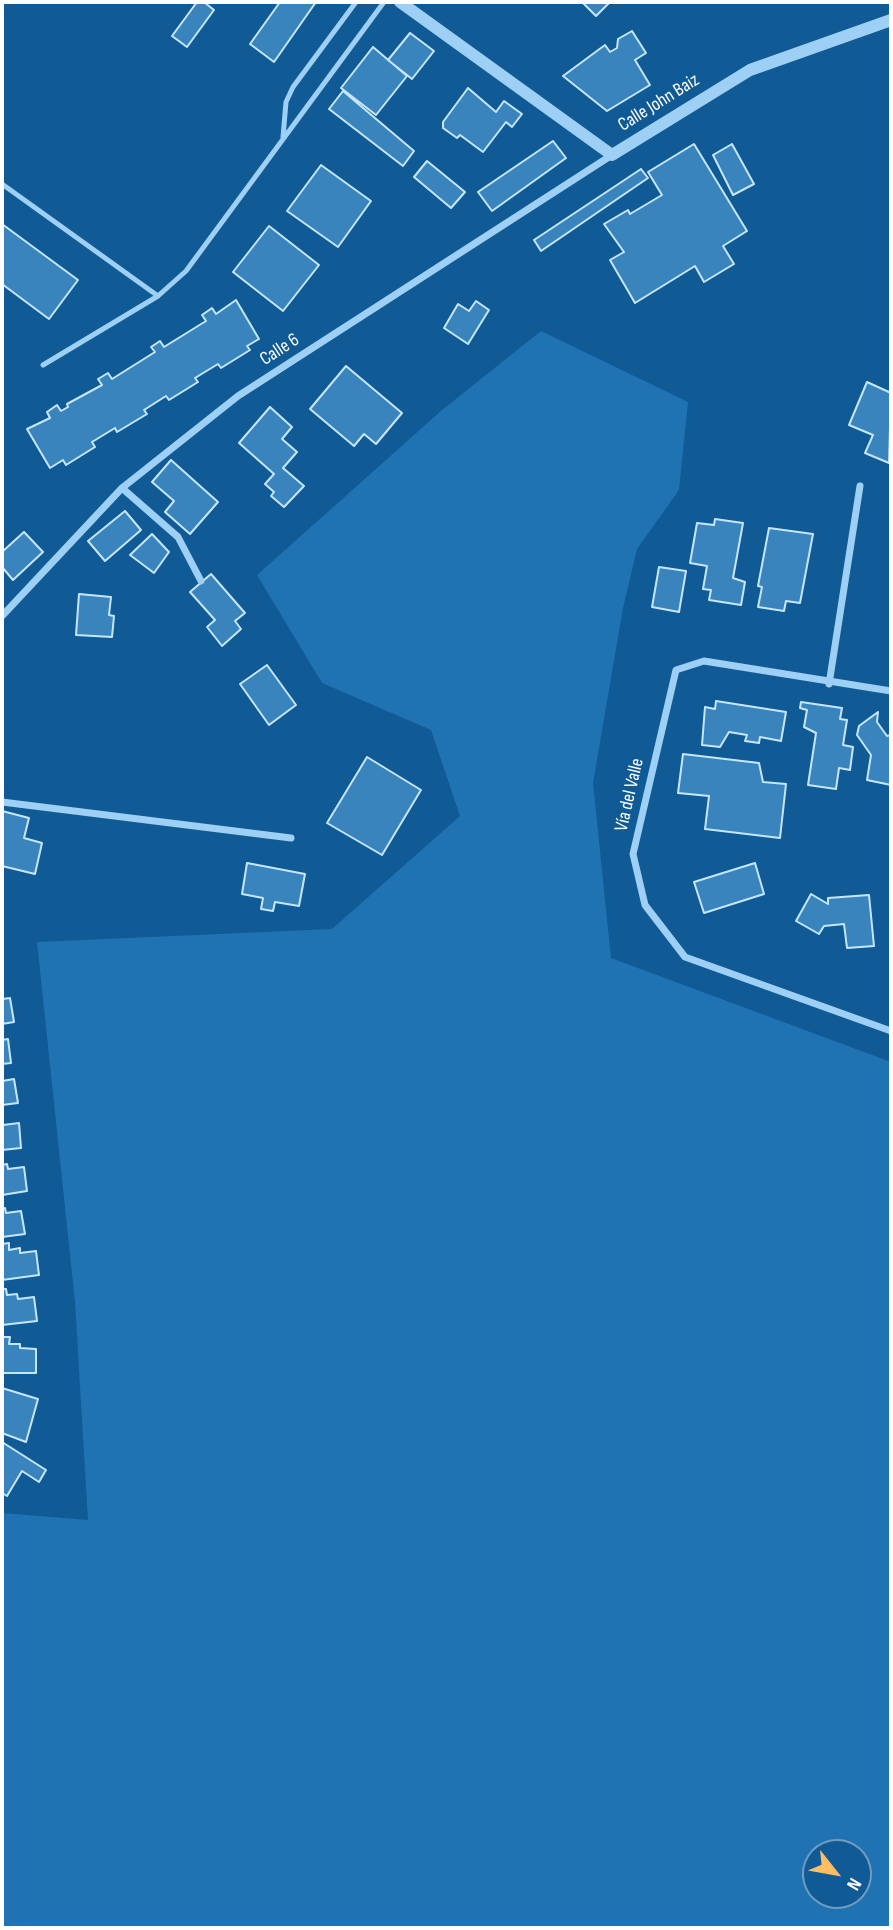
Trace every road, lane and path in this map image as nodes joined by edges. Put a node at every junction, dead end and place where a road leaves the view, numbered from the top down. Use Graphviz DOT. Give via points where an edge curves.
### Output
graph roads {
  1 [pos="356,2"];
  2 [pos="384,2"];
  3 [pos="400,2"];
  4 [pos="891,20"];
  5 [pos="283,137"];
  6 [pos="612,155"];
  7 [pos="2,184"];
  8 [pos="158,296"];
  9 [pos="43,365"];
  10 [pos="860,486"];
  11 [pos="122,488"];
  12 [pos="201,581"];
  13 [pos="2,616"];
  14 [pos="829,684"];
  15 [pos="891,691"];
  16 [pos="2,802"];
  17 [pos="291,838"];
  18 [pos="891,1031"];
  1 -- 5 [label="lane" via="293,87 286,102"];
  2 -- 5 [label="lane"];
  3 -- 6 [label="street, Calle John Baiz"];
  4 -- 6 [label="street, Calle John Baiz" via="750,69"];
  5 -- 8 [label="lane" via="186,271"];
  6 -- 11 [label="street, Calle 6" via="238,396"];
  7 -- 8 [label="lane"];
  8 -- 9 [label="lane"];
  10 -- 14 [label="street"];
  11 -- 12 [label="street" via="178,537"];
  11 -- 13 [label="street, Calle 6"];
  14 -- 15 [label="street, Vía del Valle"];
  14 -- 18 [label="street, Vía del Valle" via="704,661 676,670 633,855 645,905 685,957"];
  16 -- 17 [label="street"];
}
